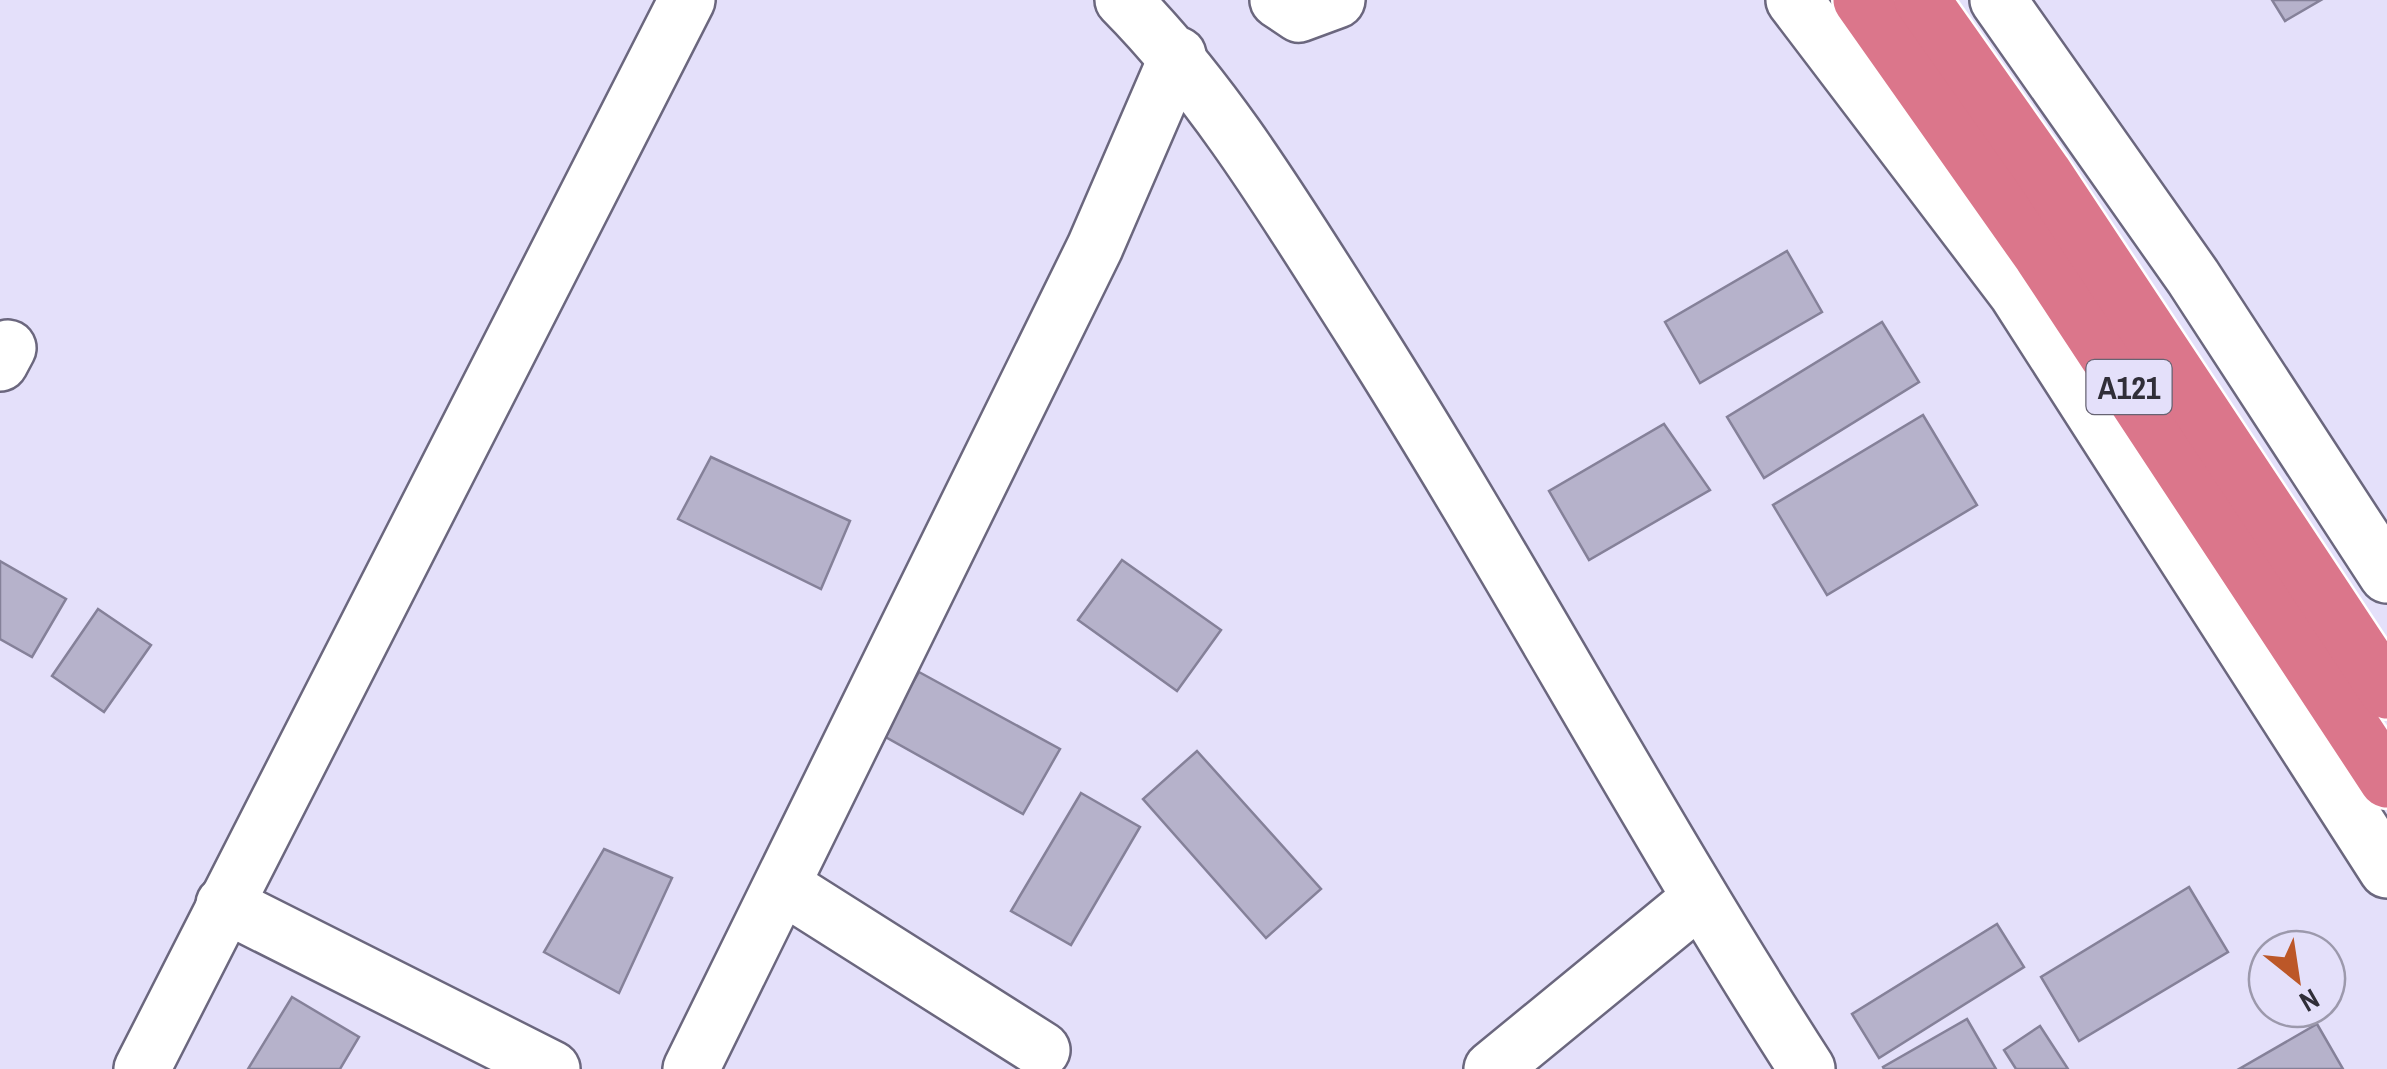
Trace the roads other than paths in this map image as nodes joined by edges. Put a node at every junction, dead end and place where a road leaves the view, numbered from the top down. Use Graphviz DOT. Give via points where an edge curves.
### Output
graph roads {
  1 [pos="687,0"];
  2 [pos="1123,0"];
  3 [pos="1278,0"];
  4 [pos="1337,0"];
  5 [pos="1794,0"];
  6 [pos="1861,0"];
  7 [pos="1922,0"];
  8 [pos="1998,0"];
  9 [pos="1178,56"];
  10 [pos="2387,575"];
  11 [pos="2387,691"];
  12 [pos="2387,780"];
  13 [pos="2387,870"];
  14 [pos="783,886"];
  15 [pos="1698,900"];
  16 [pos="224,904"];
  17 [pos="1042,1050"];
  18 [pos="142,1069"];
  19 [pos="552,1069"];
  20 [pos="691,1069"];
  21 [pos="1492,1069"];
  22 [pos="1807,1069"];
  1 -- 16 [label="street"];
  2 -- 9 [label="street"];
  3 -- 4 [label="street" via="1299,14"];
  5 -- 13 [label="street" via="2016,292"];
  6 -- 12 [label="highway, A121" via="2041,255"];
  7 -- 11 [label="highway, A121"];
  8 -- 10 [label="street" via="2193,277"];
  9 -- 14 [label="street" via="1094,248"];
  9 -- 15 [label="street" via="1440,453"];
  14 -- 17 [label="street"];
  14 -- 20 [label="street"];
  15 -- 21 [label="street"];
  15 -- 22 [label="street"];
  16 -- 18 [label="street"];
  16 -- 19 [label="street"];
}
